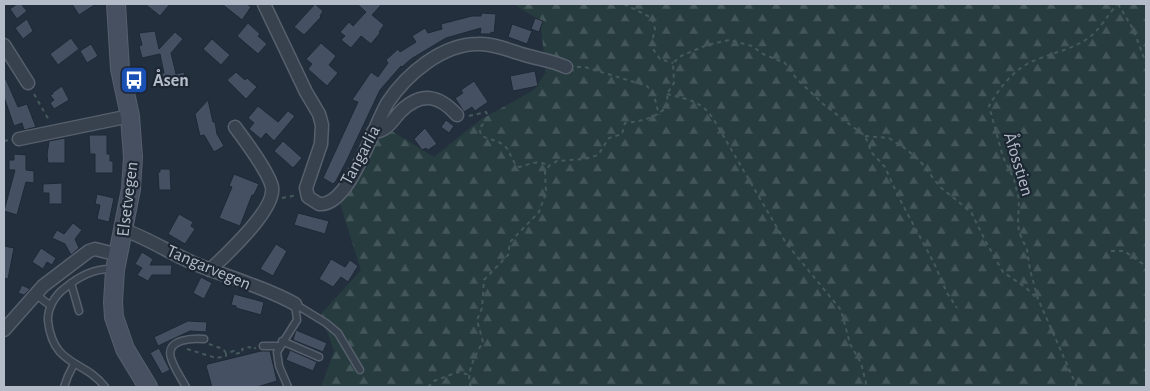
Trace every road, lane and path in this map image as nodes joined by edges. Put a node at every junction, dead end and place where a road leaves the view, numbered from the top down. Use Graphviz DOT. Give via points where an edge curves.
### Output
graph roads {
  1 [pos="116,4"];
  2 [pos="264,4"];
  3 [pos="624,4"];
  4 [pos="1118,4"];
  5 [pos="4,45"];
  6 [pos="673,63"];
  7 [pos="1146,63"];
  8 [pos="566,66"];
  9 [pos="28,83"];
  10 [pos="668,94"];
  11 [pos="457,115"];
  12 [pos="659,115"];
  13 [pos="130,116"];
  14 [pos="235,127"];
  15 [pos="60,130"];
  16 [pos="373,132"];
  17 [pos="865,136"];
  18 [pos="19,139"];
  19 [pos="549,166"];
  20 [pos="306,193"];
  21 [pos="268,202"];
  22 [pos="124,230"];
  23 [pos="1111,251"];
  24 [pos="117,262"];
  25 [pos="1146,266"];
  26 [pos="210,270"];
  27 [pos="71,283"];
  28 [pos="35,294"];
  29 [pos="1038,299"];
  30 [pos="295,304"];
  31 [pos="51,306"];
  32 [pos="957,308"];
  33 [pos="80,311"];
  34 [pos="4,330"];
  35 [pos="204,339"];
  36 [pos="176,344"];
  37 [pos="280,344"];
  38 [pos="261,347"];
  39 [pos="226,354"];
  40 [pos="320,357"];
  41 [pos="74,364"];
  42 [pos="360,370"];
  43 [pos="470,376"];
  44 [pos="64,387"];
  45 [pos="106,387"];
  46 [pos="148,387"];
  47 [pos="186,387"];
  48 [pos="288,387"];
  49 [pos="428,387"];
  50 [pos="472,387"];
  51 [pos="865,387"];
  52 [pos="1077,387"];
  1 -- 13 [label="main road, Elsetvegen" via="120,69"];
  2 -- 20 [label="street, Tangarlia" via="322,125 318,159 307,182"];
  3 -- 6 [label="path" via="652,18 655,29 651,46 660,59"];
  4 -- 7 [label="path" via="1133,29"];
  4 -- 29 [label="path, Åfosstien" via="1089,38 1027,64 1012,74 989,106 1003,157 1014,179 1019,200 1019,232 1027,250"];
  5 -- 9 [label="street"];
  6 -- 10 [label="path" via="674,83"];
  6 -- 17 [label="path" via="707,45 729,40 752,46 786,63 796,78 823,104"];
  8 -- 12 [label="path" via="585,67 647,86 654,95"];
  8 -- 16 [label="street, Tangarlia" via="492,45 454,48 424,65 399,87"];
  9 -- 15 [label="path" via="50,121"];
  10 -- 12 [label="path" via="668,106"];
  10 -- 51 [label="path" via="706,108 786,242 841,310 850,344 861,363"];
  11 -- 16 [label="street" via="443,102 428,98 412,103 385,129"];
  11 -- 19 [label="path" via="486,112 489,117 479,129 482,136 502,144 513,163 519,167 536,161"];
  12 -- 19 [label="path" via="625,123 622,134 609,138 598,155 558,161"];
  13 -- 15 [label="street"];
  13 -- 22 [label="main road, Elsetvegen" via="132,174"];
  14 -- 21 [label="street" via="270,182 272,192"];
  15 -- 18 [label="street"];
  16 -- 20 [label="street, Tangarlia" via="350,182 334,198 319,204"];
  17 -- 29 [label="path" via="889,138 920,161 940,187 971,212 1003,272"];
  17 -- 32 [label="path" via="872,153 885,167"];
  19 -- 43 [label="path" via="546,193 539,212 510,242 508,255 484,280 482,308 477,320 483,342"];
  20 -- 21 [label="path"];
  21 -- 26 [label="street" via="254,225"];
  22 -- 24 [label="main road, Elsetvegen"];
  22 -- 26 [label="street, Tangarvegen"];
  23 -- 25 [label="path" via="1124,251"];
  24 -- 27 [label="lane"];
  24 -- 28 [label="street" via="95,249 89,251"];
  24 -- 46 [label="main road, Elsetvegen" via="113,302 119,333"];
  26 -- 30 [label="street, Tangarvegen" via="282,296"];
  27 -- 31 [label="lane" via="61,290"];
  27 -- 33 [label="lane"];
  28 -- 31 [label="lane"];
  28 -- 34 [label="street"];
  29 -- 52 [label="path, Åfosstien"];
  30 -- 37 [label="lane" via="297,320"];
  30 -- 42 [label="lane" via="338,333"];
  31 -- 41 [label="lane" via="48,316 53,340 59,351"];
  35 -- 36 [label="lane" via="184,339"];
  35 -- 39 [label="path" via="205,343 223,349"];
  36 -- 39 [label="path" via="216,358"];
  36 -- 47 [label="lane" via="171,358"];
  37 -- 38 [label="lane"];
  37 -- 40 [label="lane"];
  37 -- 48 [label="lane" via="277,358"];
  38 -- 39 [label="path"];
  41 -- 44 [label="lane"];
  41 -- 45 [label="lane"];
  43 -- 49 [label="path" via="458,372"];
  43 -- 50 [label="path"];
}
